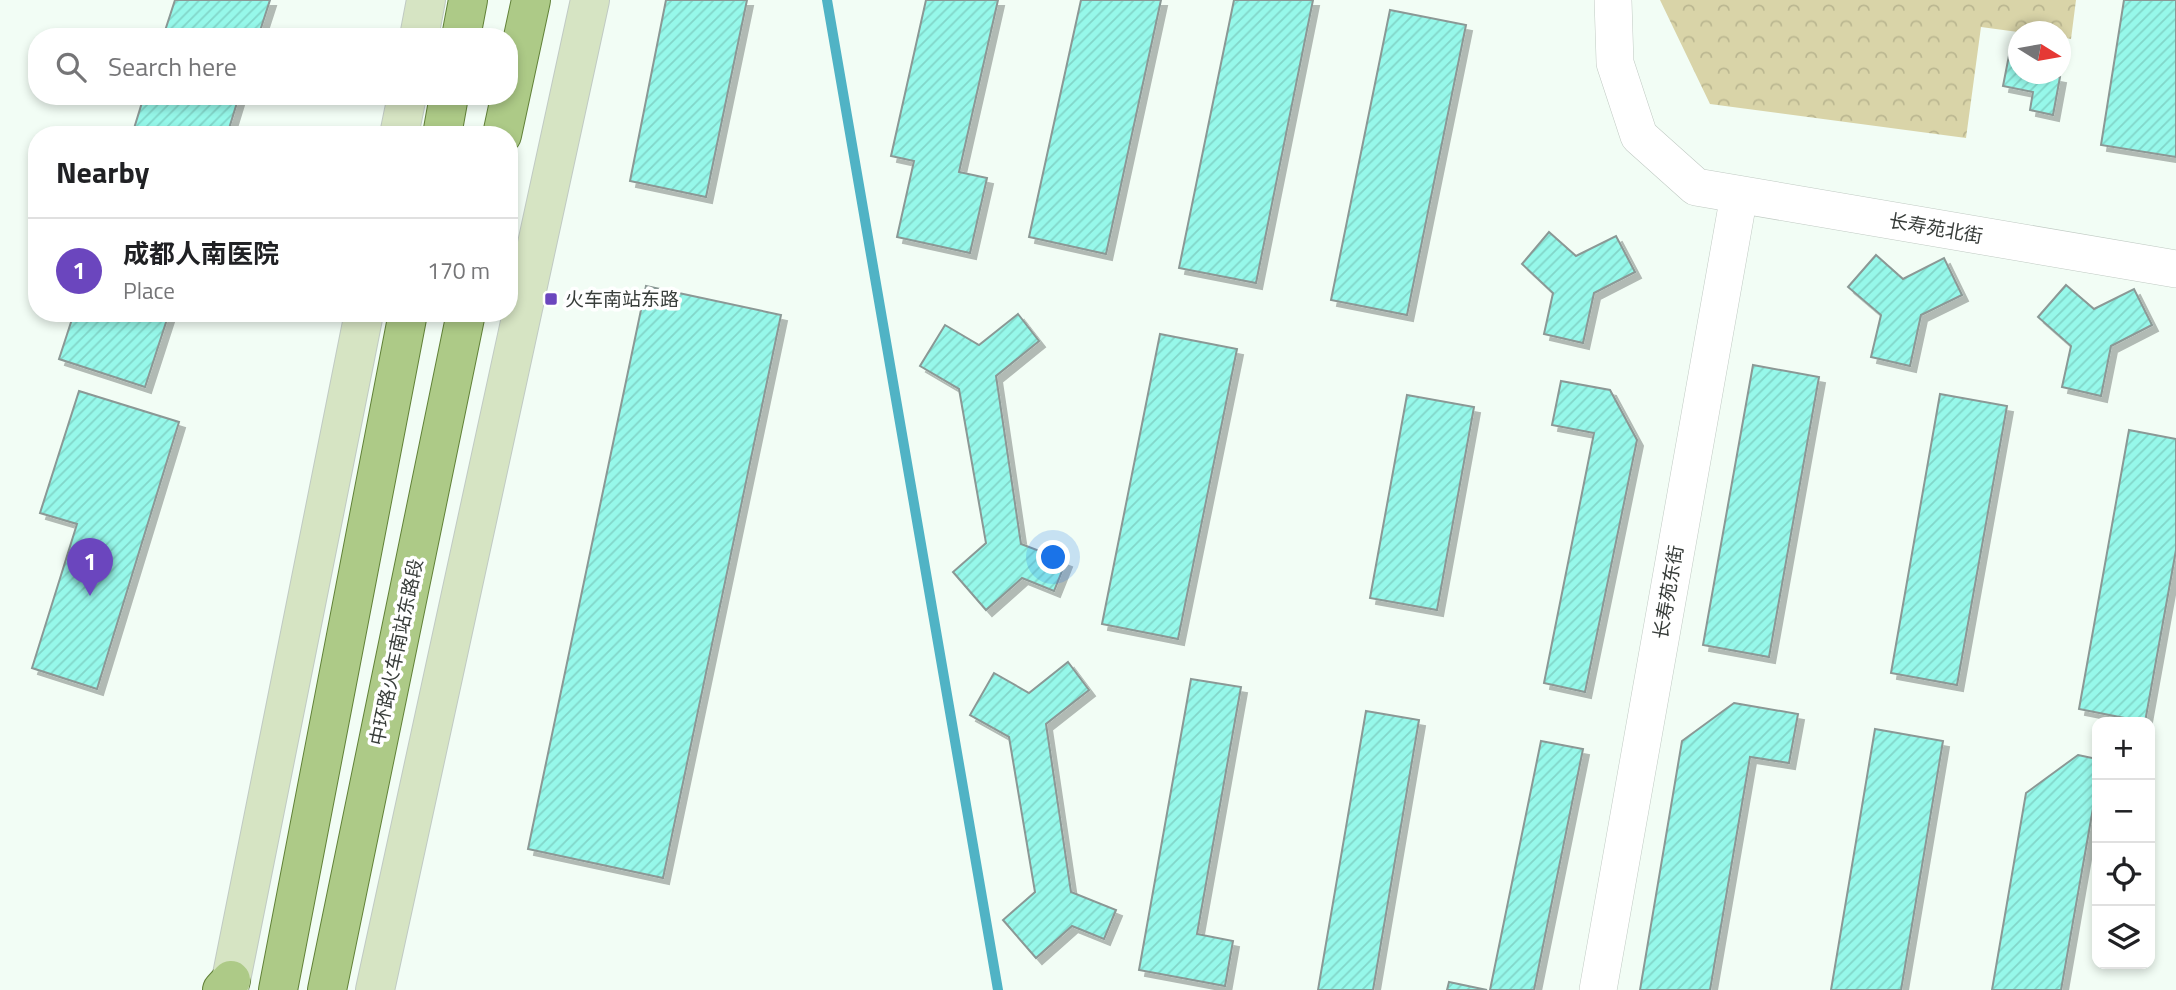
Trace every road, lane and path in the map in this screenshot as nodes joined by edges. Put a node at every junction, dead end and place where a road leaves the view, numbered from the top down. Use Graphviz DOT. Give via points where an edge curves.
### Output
graph roads {
  1 [pos="426,0"];
  2 [pos="590,0"];
  3 [pos="1613,0"];
  4 [pos="528,13"];
  5 [pos="421,28"];
  6 [pos="518,60"];
  7 [pos="405,105"];
  8 [pos="447,105"];
  9 [pos="508,105"];
  10 [pos="401,126"];
  11 [pos="444,126"];
  12 [pos="504,126"];
  13 [pos="1739,195"];
  14 [pos="2176,269"];
  15 [pos="362,322"];
  16 [pos="406,322"];
  17 [pos="464,322"];
  18 [pos="228,987"];
  19 [pos="278,990"];
  20 [pos="327,990"];
  21 [pos="376,990"];
  22 [pos="1598,990"];
  1 -- 5 [label="main road"];
  2 -- 21 [label="main road"];
  3 -- 13 [label="street, 长寿苑北街" via="1615,63 1639,136 1696,187"];
  4 -- 6 [label="main road"];
  7 -- 10 [label="main road"];
  8 -- 11 [label="main road"];
  9 -- 12 [label="main road"];
  13 -- 14 [label="street, 长寿苑北街"];
  13 -- 22 [label="street, 长寿苑东街"];
  15 -- 18 [label="main road"];
  16 -- 19 [label="main road"];
  17 -- 20 [label="main road, 中环路火车南站东路段"];
}
